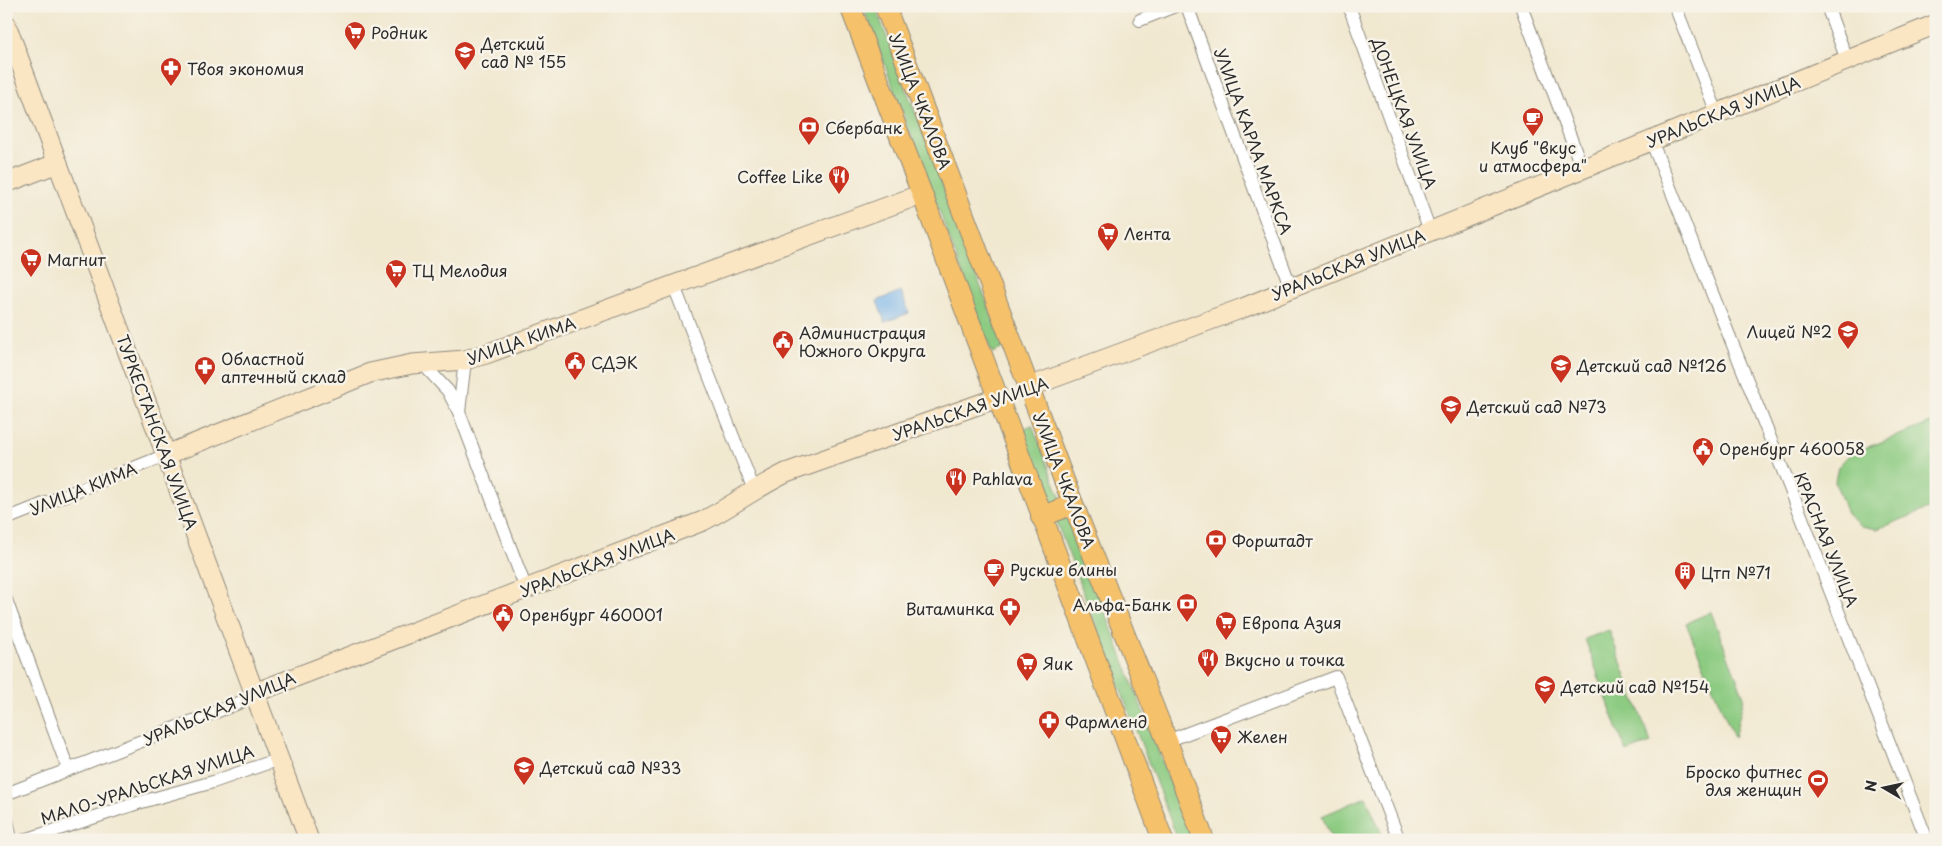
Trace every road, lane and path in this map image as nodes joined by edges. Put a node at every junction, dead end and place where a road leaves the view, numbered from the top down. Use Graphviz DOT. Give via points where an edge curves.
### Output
graph roads {
  1 [pos="850,6"];
  2 [pos="884,6"];
  3 [pos="1175,6"];
  4 [pos="1186,6"];
  5 [pos="1349,6"];
  6 [pos="1521,6"];
  7 [pos="1675,6"];
  8 [pos="1827,6"];
  9 [pos="1140,20"];
  10 [pos="6,24"];
  11 [pos="1936,24"];
  12 [pos="1846,60"];
  13 [pos="1717,113"];
  14 [pos="1651,140"];
  15 [pos="58,163"];
  16 [pos="1582,168"];
  17 [pos="6,183"];
  18 [pos="922,194"];
  19 [pos="1430,231"];
  20 [pos="674,286"];
  21 [pos="1291,288"];
  22 [pos="465,360"];
  23 [pos="422,364"];
  24 [pos="1029,387"];
  25 [pos="997,398"];
  26 [pos="459,412"];
  27 [pos="166,455"];
  28 [pos="754,490"];
  29 [pos="1074,504"];
  30 [pos="1042,516"];
  31 [pos="6,519"];
  32 [pos="526,589"];
  33 [pos="6,600"];
  34 [pos="254,693"];
  35 [pos="1167,740"];
  36 [pos="279,759"];
  37 [pos="68,769"];
  38 [pos="6,794"];
  39 [pos="6,815"];
  40 [pos="11,840"];
  41 [pos="25,840"];
  42 [pos="309,840"];
  43 [pos="1163,840"];
  44 [pos="1204,840"];
  45 [pos="1399,840"];
  46 [pos="1927,840"];
  1 -- 18 [label="main road, УЛИЦА ЧКАЛОВА"];
  2 -- 24 [label="main road, УЛИЦА ЧКАЛОВА"];
  3 -- 9 [label="street"];
  4 -- 21 [label="street, УЛИЦА КАРЛА МАРКСА"];
  5 -- 19 [label="street, ДОНЕЦКАЯ УЛИЦА"];
  6 -- 16 [label="street"];
  7 -- 13 [label="street"];
  8 -- 12 [label="street"];
  10 -- 15 [label="street, ТУРКЕСТАНСКАЯ УЛИЦА"];
  11 -- 12 [label="street, УРАЛЬСКАЯ УЛИЦА"];
  12 -- 13 [label="street, УРАЛЬСКАЯ УЛИЦА"];
  13 -- 14 [label="street, УРАЛЬСКАЯ УЛИЦА"];
  14 -- 16 [label="street, УРАЛЬСКАЯ УЛИЦА"];
  14 -- 46 [label="street, КРАСНАЯ УЛИЦА"];
  15 -- 17 [label="street"];
  15 -- 27 [label="street, ТУРКЕСТАНСКАЯ УЛИЦА"];
  16 -- 19 [label="street, УРАЛЬСКАЯ УЛИЦА"];
  18 -- 20 [label="street, УЛИЦА КИМА"];
  18 -- 25 [label="main road, УЛИЦА ЧКАЛОВА"];
  19 -- 21 [label="street, УРАЛЬСКАЯ УЛИЦА"];
  20 -- 22 [label="street, УЛИЦА КИМА"];
  20 -- 28 [label="street"];
  21 -- 24 [label="street, УРАЛЬСКАЯ УЛИЦА"];
  22 -- 23 [label="street, УЛИЦА КИМА"];
  22 -- 26 [label="street"];
  23 -- 26 [label="street" via="448,390"];
  23 -- 27 [label="street, УЛИЦА КИМА" via="388,368 348,381"];
  24 -- 25 [label="main road, УРАЛЬСКАЯ УЛИЦА"];
  24 -- 29 [label="main road, УЛИЦА ЧКАЛОВА"];
  25 -- 28 [label="street, УРАЛЬСКАЯ УЛИЦА" via="786,473"];
  25 -- 30 [label="main road, УЛИЦА ЧКАЛОВА"];
  26 -- 32 [label="street"];
  27 -- 31 [label="street, УЛИЦА КИМА"];
  27 -- 34 [label="street, ТУРКЕСТАНСКАЯ УЛИЦА"];
  28 -- 32 [label="street, УРАЛЬСКАЯ УЛИЦА" via="731,507 703,521"];
  29 -- 30 [label="main road"];
  29 -- 35 [label="main road, УЛИЦА ЧКАЛОВА"];
  30 -- 43 [label="main road, УЛИЦА ЧКАЛОВА"];
  32 -- 34 [label="street, УРАЛЬСКАЯ УЛИЦА"];
  33 -- 37 [label="street"];
  34 -- 36 [label="street, ТУРКЕСТАНСКАЯ УЛИЦА"];
  34 -- 37 [label="street, УРАЛЬСКАЯ УЛИЦА" via="241,702"];
  35 -- 44 [label="main road, УЛИЦА ЧКАЛОВА"];
  35 -- 45 [label="street" via="1336,677"];
  36 -- 41 [label="street, МАЛО-УРАЛЬСКАЯ УЛИЦА"];
  36 -- 42 [label="street, ТУРКЕСТАНСКАЯ УЛИЦА"];
  37 -- 38 [label="street, УРАЛЬСКАЯ УЛИЦА"];
  39 -- 40 [label="street"];
}
